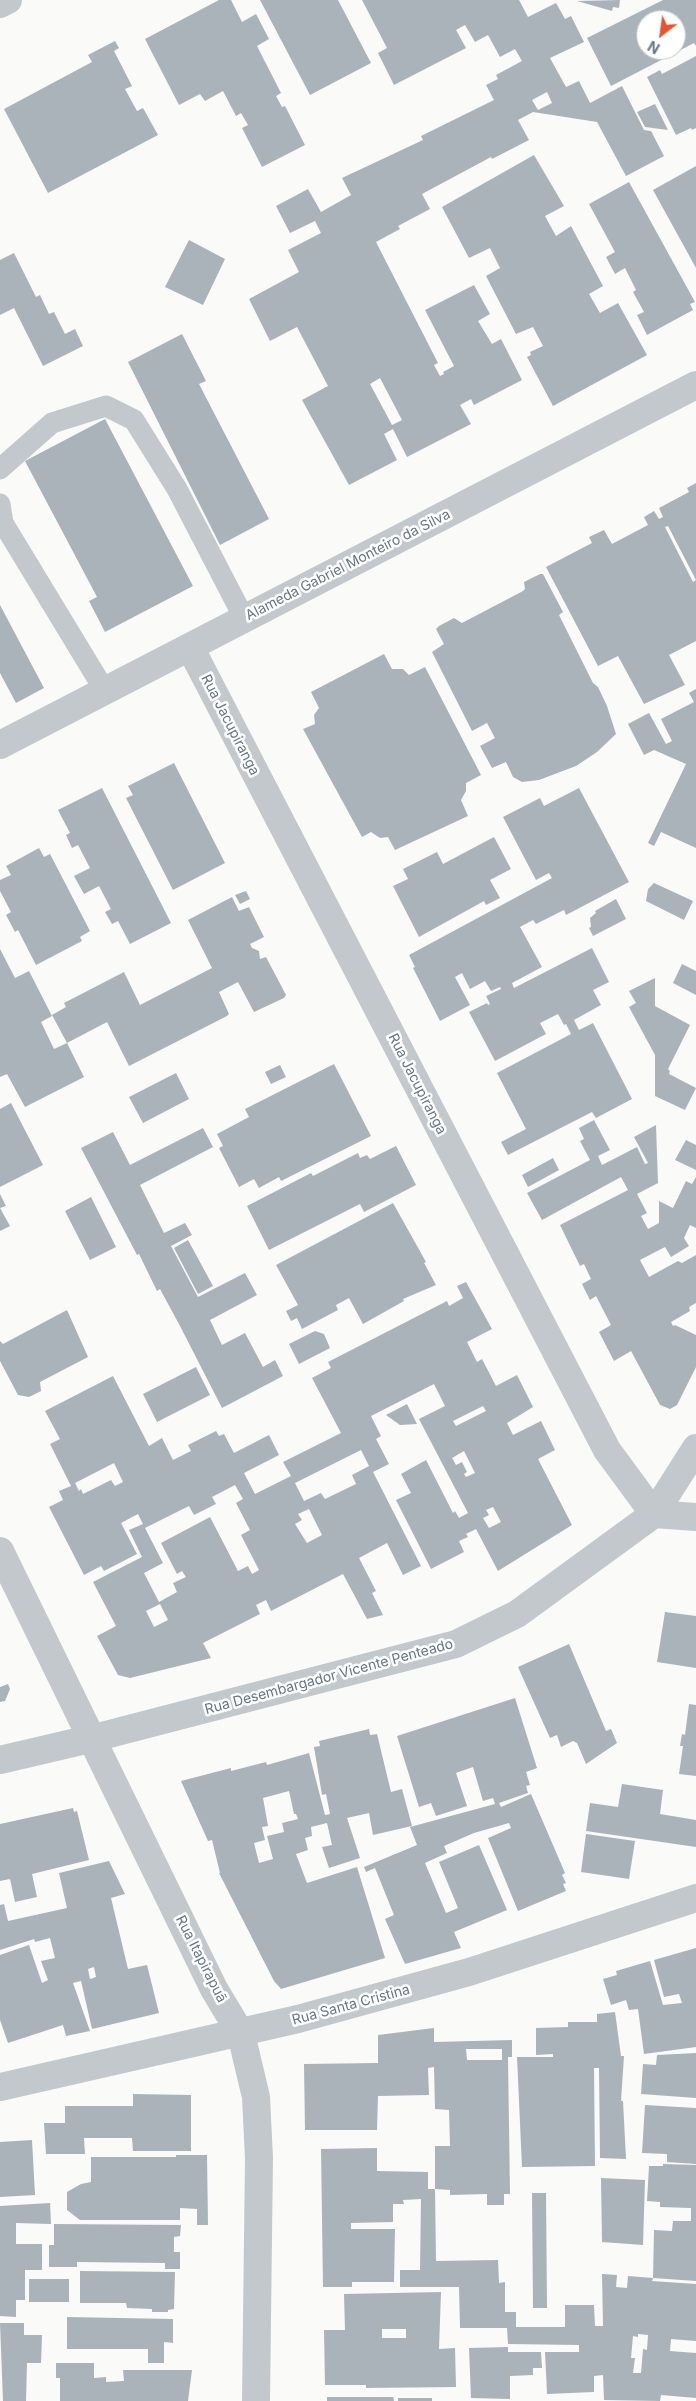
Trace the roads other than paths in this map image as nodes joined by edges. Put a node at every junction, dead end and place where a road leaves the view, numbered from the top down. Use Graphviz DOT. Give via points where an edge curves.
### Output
graph roads {
  1 [pos="8,0"];
  2 [pos="0,4"];
  3 [pos="696,385"];
  4 [pos="0,469"];
  5 [pos="0,504"];
  6 [pos="244,618"];
  7 [pos="190,647"];
  8 [pos="105,691"];
  9 [pos="0,746"];
  10 [pos="696,1448"];
  11 [pos="654,1514"];
  12 [pos="696,1517"];
  13 [pos="0,1551"];
  14 [pos="94,1738"];
  15 [pos="0,1760"];
  16 [pos="696,1898"];
  17 [pos="241,2034"];
  18 [pos="0,2087"];
  19 [pos="256,2401"];
  1 -- 2 [label="street"];
  3 -- 6 [label="street, Alameda Gabriel Monteiro da Silva"];
  4 -- 6 [label="lane" via="52,424 106,406 134,420 177,488"];
  5 -- 8 [label="lane" via="2,523"];
  6 -- 7 [label="street, Alameda Gabriel Monteiro da Silva"];
  7 -- 8 [label="street, Alameda Gabriel Monteiro da Silva"];
  7 -- 11 [label="street, Rua Jacupiranga" via="607,1450"];
  8 -- 9 [label="street, Alameda Gabriel Monteiro da Silva"];
  10 -- 11 [label="street"];
  11 -- 12 [label="street"];
  11 -- 14 [label="street, Rua Desembargador Vicente Penteado" via="517,1614 456,1644"];
  13 -- 14 [label="street, Rua Itapirapuã"];
  14 -- 15 [label="street, Rua Desembargador Vicente Penteado"];
  14 -- 17 [label="street, Rua Itapirapuã" via="214,1989"];
  16 -- 17 [label="street, Rua Santa Cristina" via="469,1972"];
  17 -- 18 [label="street, Rua Santa Cristina"];
  17 -- 19 [label="street, Rua Itapirapuã" via="256,2097 259,2158"];
}
